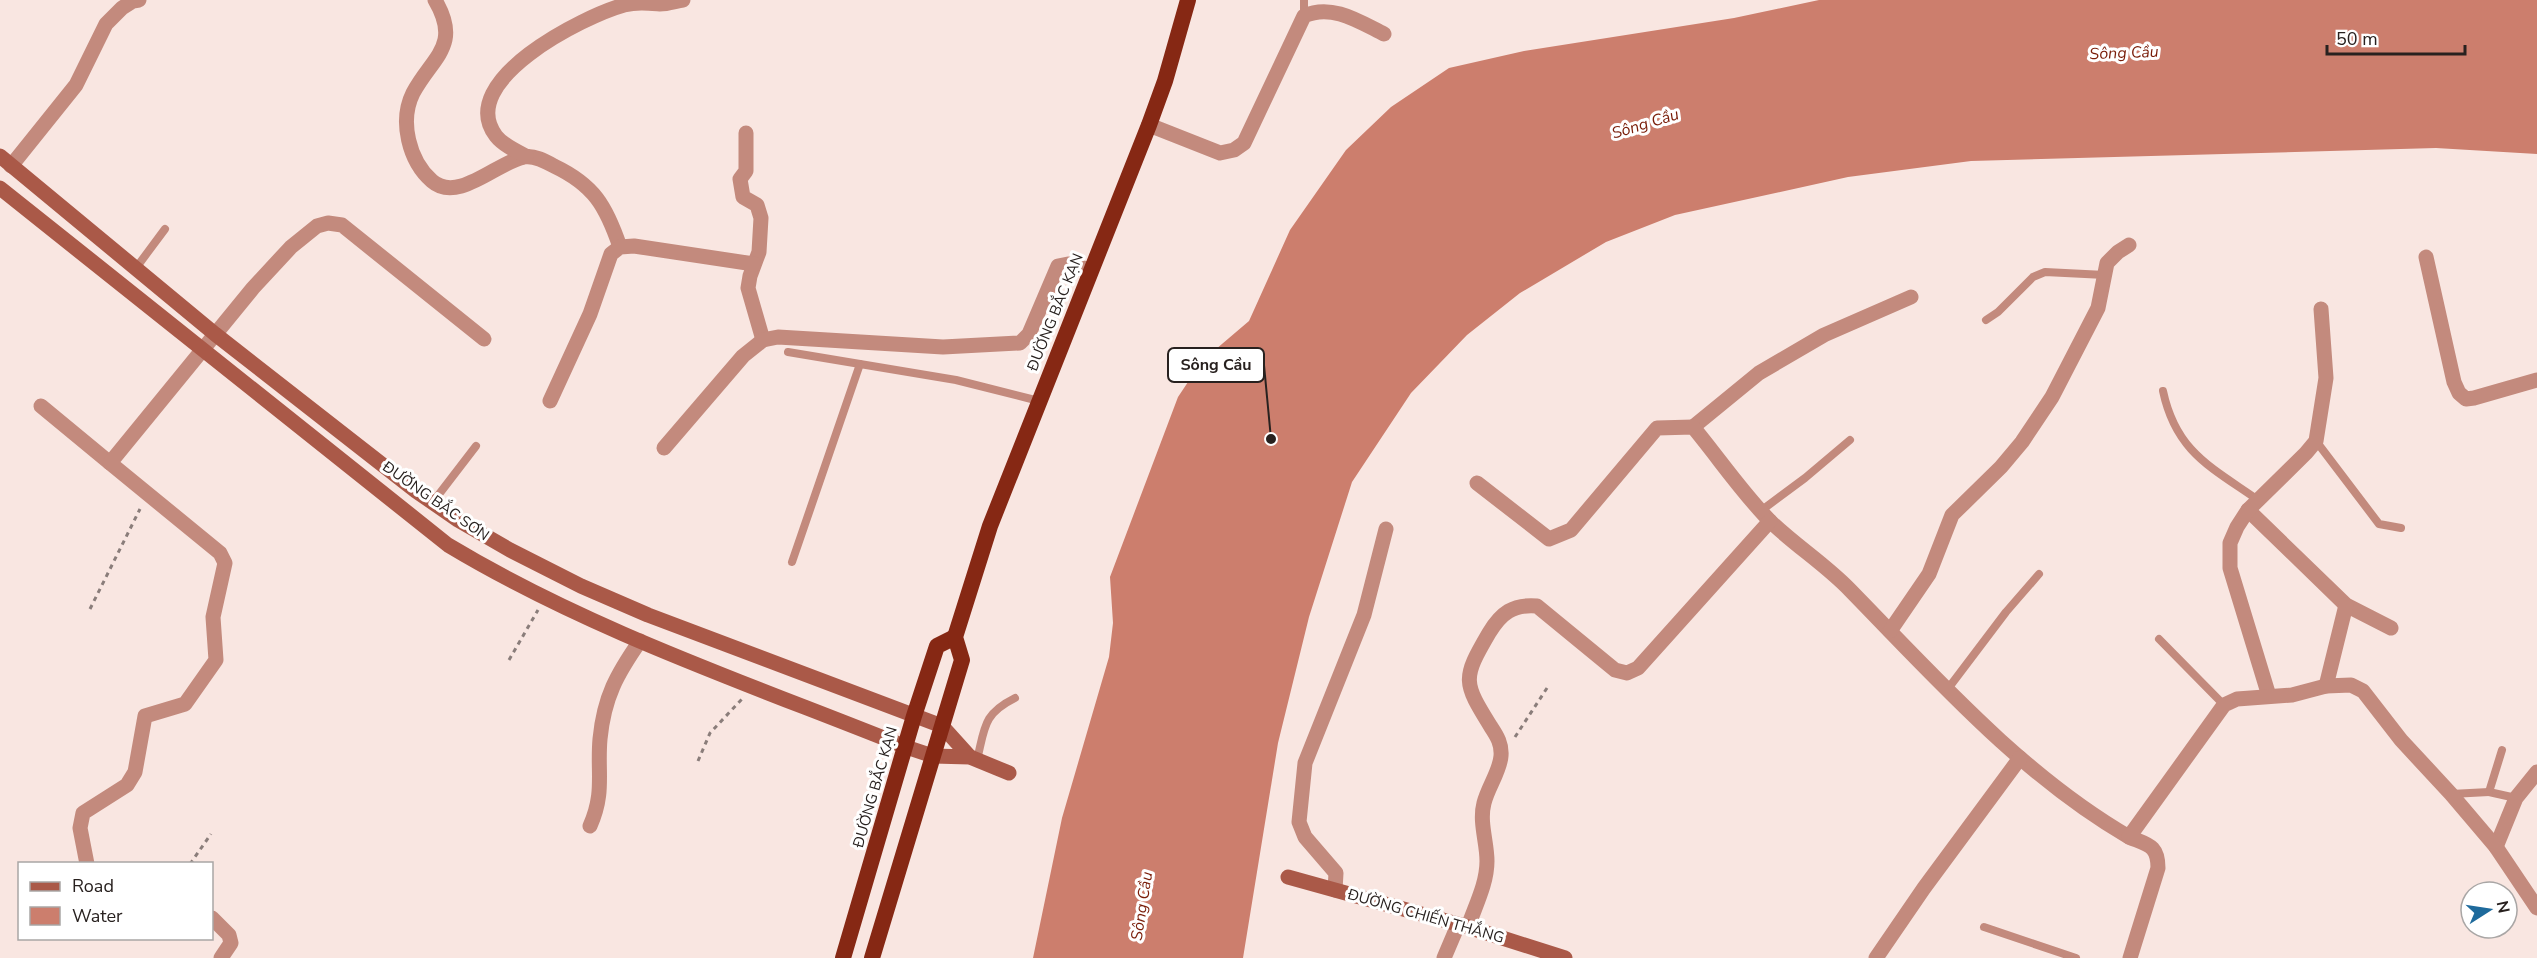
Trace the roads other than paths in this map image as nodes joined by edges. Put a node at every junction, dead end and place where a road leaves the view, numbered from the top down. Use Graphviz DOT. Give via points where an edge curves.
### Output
graph roads {
  1 [pos="139,0"];
  2 [pos="435,0"];
  3 [pos="683,0"];
  4 [pos="1188,0"];
  5 [pos="1304,8"];
  6 [pos="1384,34"];
  7 [pos="1149,125"];
  8 [pos="746,133"];
  9 [pos="526,156"];
  10 [pos="6,161"];
  11 [pos="0,188"];
  12 [pos="165,229"];
  13 [pos="2129,245"];
  14 [pos="620,247"];
  15 [pos="2426,257"];
  16 [pos="754,264"];
  17 [pos="136,268"];
  18 [pos="1091,270"];
  19 [pos="2105,275"];
  20 [pos="1911,297"];
  21 [pos="2321,309"];
  22 [pos="1986,320"];
  23 [pos="215,334"];
  24 [pos="484,339"];
  25 [pos="763,340"];
  26 [pos="202,351"];
  27 [pos="788,352"];
  28 [pos="860,364"];
  29 [pos="2537,380"];
  30 [pos="2163,391"];
  31 [pos="550,401"];
  32 [pos="1039,401"];
  33 [pos="41,406"];
  34 [pos="1693,427"];
  35 [pos="1850,440"];
  36 [pos="2316,441"];
  37 [pos="476,446"];
  38 [pos="664,448"];
  39 [pos="110,463"];
  40 [pos="1477,483"];
  41 [pos="433,502"];
  42 [pos="2253,505"];
  43 [pos="1766,516"];
  44 [pos="2401,528"];
  45 [pos="1386,529"];
  46 [pos="792,562"];
  47 [pos="2039,574"];
  48 [pos="2346,605"];
  49 [pos="2391,628"];
  50 [pos="1890,631"];
  51 [pos="955,637"];
  52 [pos="2158,639"];
  53 [pos="640,641"];
  54 [pos="2326,686"];
  55 [pos="1947,690"];
  56 [pos="2269,696"];
  57 [pos="1015,698"];
  58 [pos="2224,705"];
  59 [pos="914,716"];
  60 [pos="942,726"];
  61 [pos="906,747"];
  62 [pos="2502,750"];
  63 [pos="933,756"];
  64 [pos="974,758"];
  65 [pos="2020,758"];
  66 [pos="2537,772"];
  67 [pos="1009,773"];
  68 [pos="2489,792"];
  69 [pos="2451,794"];
  70 [pos="2517,798"];
  71 [pos="590,826"];
  72 [pos="2129,837"];
  73 [pos="2496,847"];
  74 [pos="87,862"];
  75 [pos="1288,877"];
  76 [pos="1335,890"];
  77 [pos="2537,908"];
  78 [pos="213,919"];
  79 [pos="1463,926"];
  80 [pos="1984,927"];
  81 [pos="221,958"];
  82 [pos="843,958"];
  83 [pos="872,958"];
  84 [pos="1444,958"];
  85 [pos="1565,958"];
  86 [pos="1876,958"];
  87 [pos="2076,958"];
  88 [pos="2130,958"];
  1 -- 10 [label="street" via="122,8 106,24 76,85"];
  2 -- 9 [label="street" via="442,12 445,47 413,94 407,122 411,154 433,182 452,188 474,182"];
  3 -- 9 [label="street" via="622,6 571,27 521,59 499,84 487,108 496,137"];
  4 -- 7 [label="highway, ĐƯỜNG BẮC KẠN"];
  5 -- 6 [label="street" via="1351,17"];
  5 -- 7 [label="street" via="1244,142 1234,150 1220,153"];
  7 -- 18 [label="highway, ĐƯỜNG BẮC KẠN"];
  8 -- 16 [label="street" via="746,171 740,179 741,193 757,205 761,218 759,252"];
  9 -- 14 [label="street" via="575,176 597,195"];
  10 -- 17 [label="main road, ĐƯỜNG BẮC SƠN"];
  11 -- 26 [label="main road, ĐƯỜNG BẮC SƠN"];
  12 -- 17 [label="lane"];
  13 -- 19 [label="street" via="2108,263"];
  14 -- 16 [label="street"];
  14 -- 31 [label="street" via="611,254 590,314"];
  15 -- 29 [label="street" via="2459,393 2466,399 2474,398"];
  16 -- 25 [label="street" via="748,288"];
  17 -- 23 [label="main road, ĐƯỜNG BẮC SƠN"];
  18 -- 25 [label="street" via="1068,264 1058,266 1029,334 1020,343 943,347 778,337"];
  18 -- 32 [label="highway, ĐƯỜNG BẮC KẠN"];
  19 -- 22 [label="lane" via="2045,272 2032,278"];
  19 -- 50 [label="street" via="2098,308 2052,397 2001,467 1952,514 1929,574"];
  20 -- 34 [label="street" via="1824,335 1759,373"];
  21 -- 36 [label="street" via="2326,378"];
  23 -- 24 [label="street" via="291,247 308,231 328,223 342,225"];
  23 -- 26 [label="street"];
  23 -- 41 [label="main road, ĐƯỜNG BẮC SƠN"];
  25 -- 38 [label="street" via="743,356"];
  26 -- 39 [label="street"];
  26 -- 53 [label="main road, ĐƯỜNG BẮC SƠN" via="448,545 497,575"];
  27 -- 28 [label="lane"];
  28 -- 32 [label="lane" via="956,380"];
  28 -- 46 [label="lane"];
  30 -- 42 [label="lane" via="2168,413 2181,438 2198,458"];
  32 -- 51 [label="highway, ĐƯỜNG BẮC KẠN" via="990,526"];
  33 -- 39 [label="street"];
  34 -- 40 [label="street" via="1657,428 1571,530 1549,539"];
  34 -- 43 [label="street"];
  35 -- 43 [label="lane"];
  36 -- 42 [label="street"];
  36 -- 44 [label="lane" via="2379,524"];
  37 -- 41 [label="lane"];
  39 -- 74 [label="street" via="220,553 225,563 213,617 216,660 185,704 145,716 135,772 127,785 83,813 80,828"];
  41 -- 59 [label="main road, ĐƯỜNG BẮC SƠN" via="510,550 581,586 659,620"];
  42 -- 48 [label="street"];
  42 -- 56 [label="street" via="2230,543 2230,568"];
  43 -- 50 [label="street" via="1842,582"];
  43 -- 79 [label="street" via="1638,668 1627,673 1615,670 1537,606 1521,605 1508,610 1490,632 1468,676 1470,693 1500,742 1501,758 1483,803 1487,861 1484,880"];
  45 -- 76 [label="street" via="1365,615 1305,763 1299,822 1305,837 1336,873"];
  47 -- 55 [label="lane"];
  48 -- 49 [label="street"];
  48 -- 54 [label="street"];
  50 -- 55 [label="street"];
  51 -- 59 [label="highway, ĐƯỜNG BẮC KẠN" via="938,646"];
  51 -- 60 [label="highway, ĐƯỜNG BẮC KẠN" via="962,660"];
  52 -- 58 [label="lane"];
  53 -- 61 [label="main road, ĐƯỜNG BẮC SƠN"];
  53 -- 71 [label="street" via="610,690 600,739 601,792"];
  54 -- 56 [label="street"];
  54 -- 69 [label="street" via="2351,685 2363,690 2401,740"];
  55 -- 65 [label="street"];
  56 -- 58 [label="street" via="2237,699"];
  57 -- 64 [label="lane" via="988,719"];
  58 -- 72 [label="street"];
  59 -- 60 [label="main road, ĐƯỜNG BẮC SƠN"];
  59 -- 61 [label="highway, ĐƯỜNG BẮC KẠN"];
  60 -- 63 [label="highway, ĐƯỜNG BẮC KẠN"];
  60 -- 64 [label="main road"];
  61 -- 63 [label="main road, ĐƯỜNG BẮC SƠN"];
  61 -- 82 [label="highway, ĐƯỜNG BẮC KẠN"];
  62 -- 68 [label="lane"];
  63 -- 64 [label="main road, ĐƯỜNG BẮC SƠN"];
  63 -- 83 [label="highway, ĐƯỜNG BẮC KẠN"];
  64 -- 67 [label="main road"];
  65 -- 72 [label="street" via="2103,822"];
  65 -- 86 [label="street"];
  66 -- 70 [label="street"];
  68 -- 69 [label="lane"];
  68 -- 70 [label="lane"];
  69 -- 73 [label="street"];
  70 -- 73 [label="street"];
  72 -- 88 [label="street" via="2153,847 2158,854 2158,868"];
  73 -- 77 [label="street"];
  75 -- 76 [label="main road, ĐƯỜNG CHIẾN THẮNG"];
  76 -- 79 [label="main road, ĐƯỜNG CHIẾN THẮNG"];
  78 -- 81 [label="street" via="229,935 231,943"];
  79 -- 84 [label="street"];
  79 -- 85 [label="main road, ĐƯỜNG CHIẾN THẮNG"];
  80 -- 87 [label="lane"];
}
